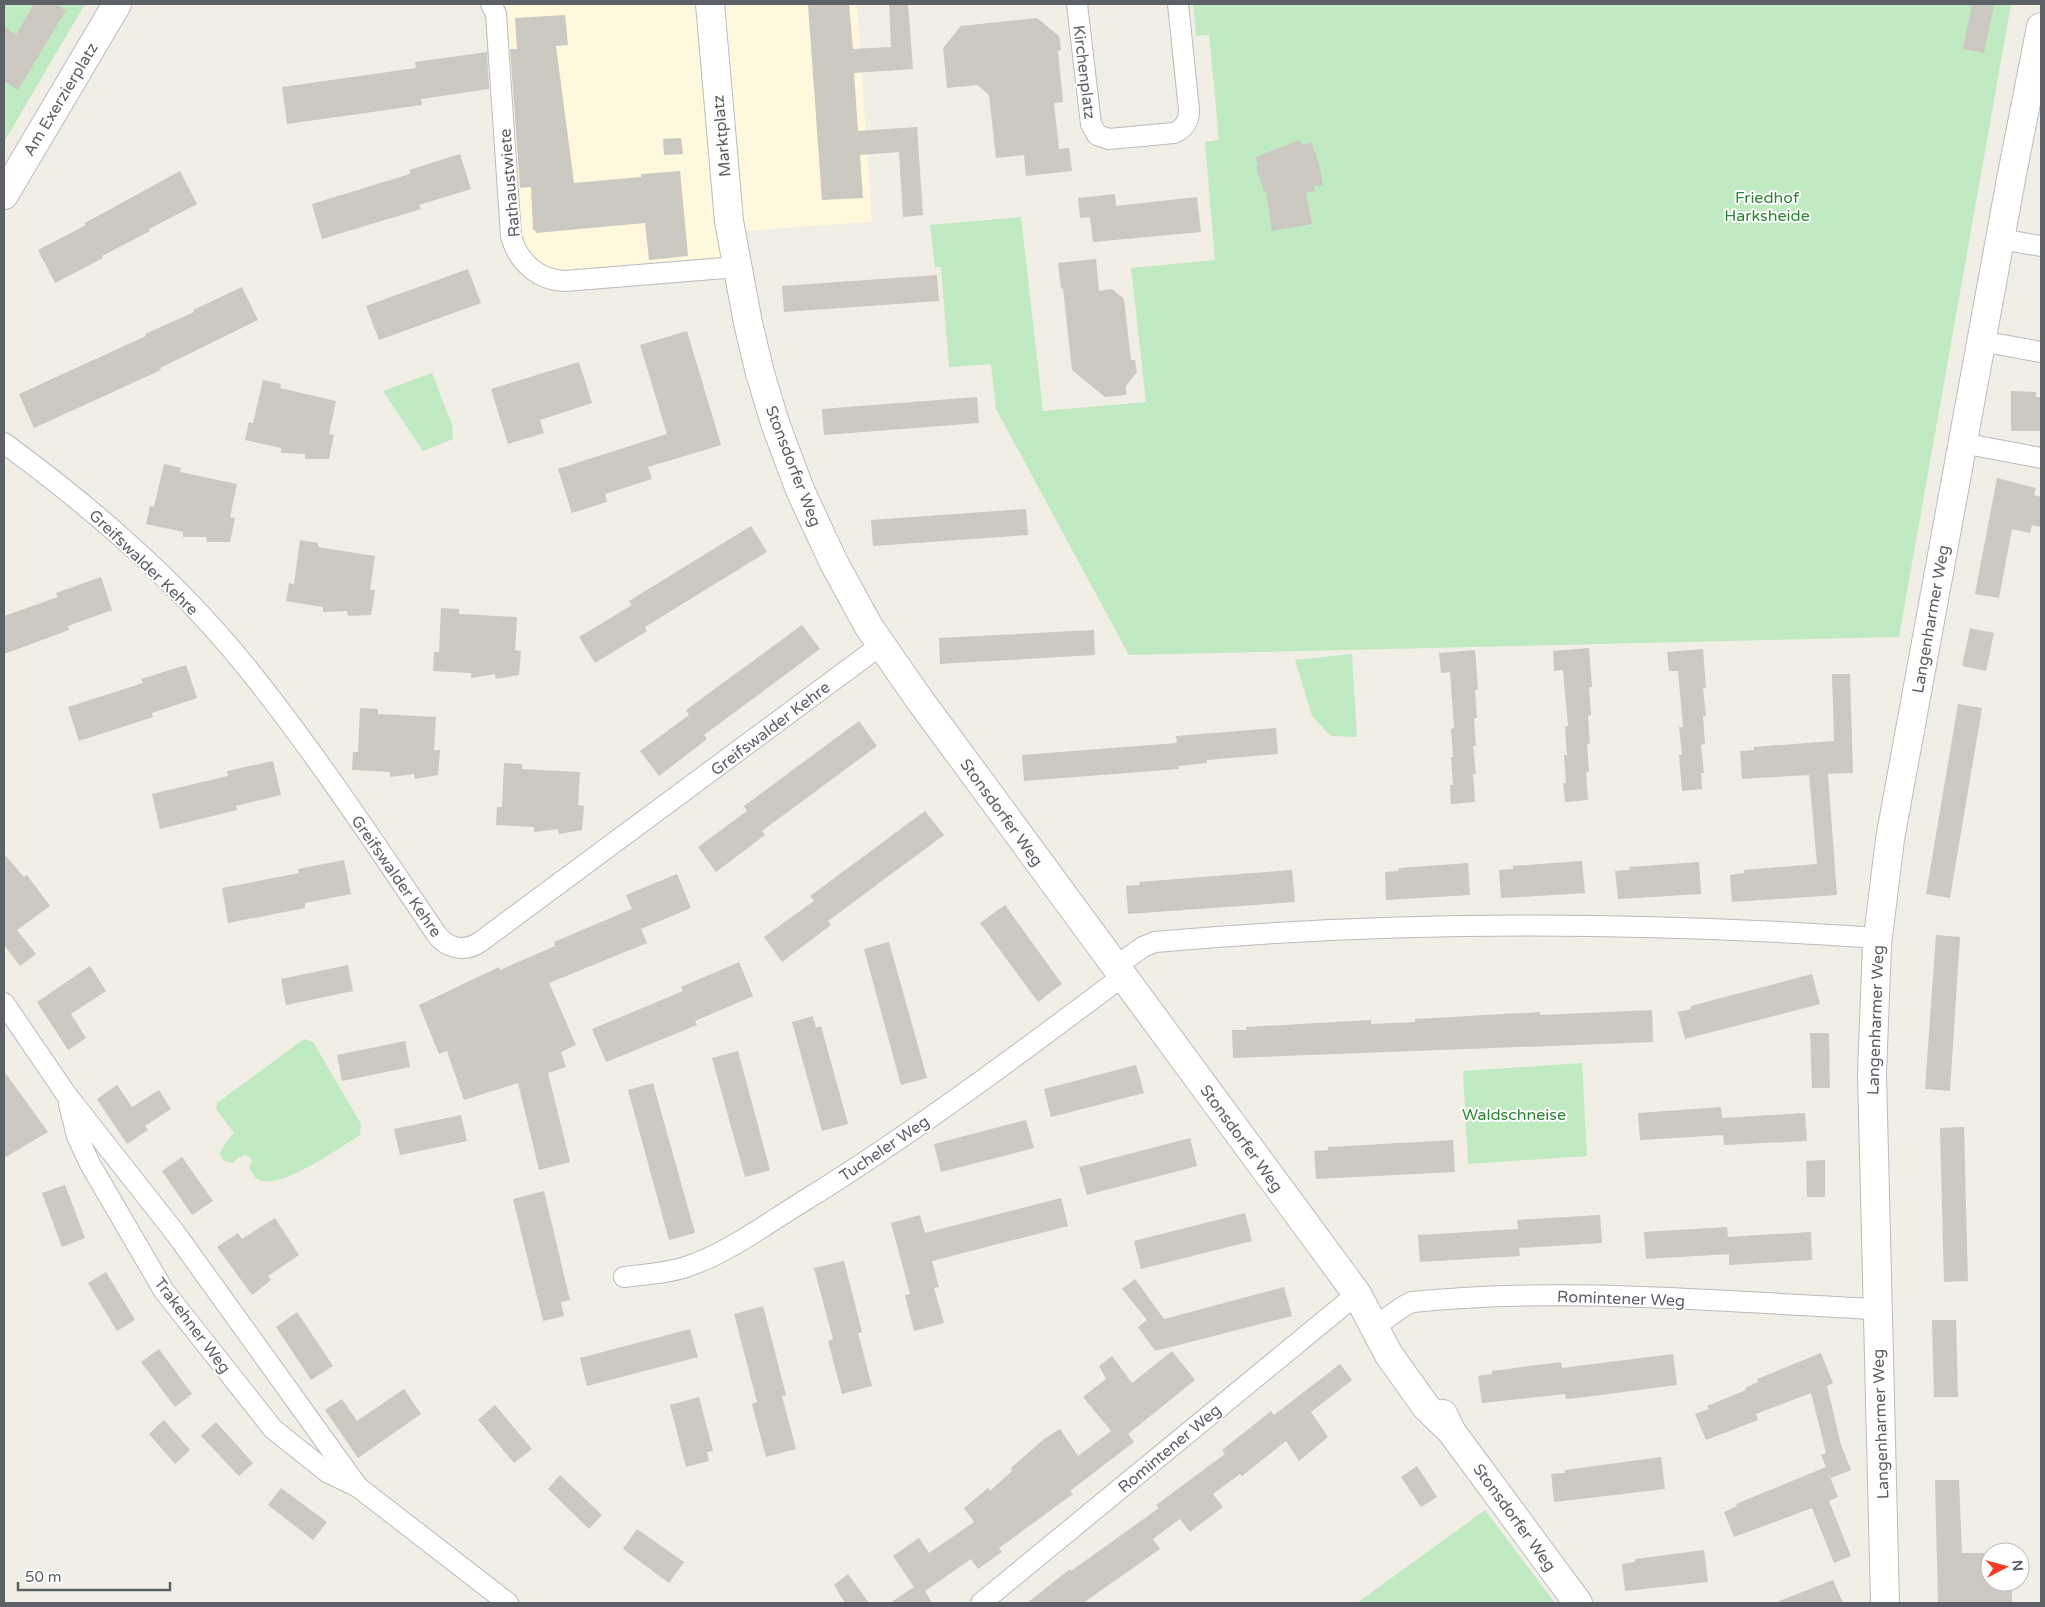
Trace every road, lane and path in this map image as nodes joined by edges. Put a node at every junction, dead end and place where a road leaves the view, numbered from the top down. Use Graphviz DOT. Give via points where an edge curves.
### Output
graph roads {
  1 [pos="117,4"];
  2 [pos="491,4"];
  3 [pos="710,4"];
  4 [pos="1076,4"];
  5 [pos="1178,4"];
  6 [pos="2041,27"];
  7 [pos="4,195"];
  8 [pos="2000,239"];
  9 [pos="2041,246"];
  10 [pos="737,267"];
  11 [pos="1981,341"];
  12 [pos="2041,352"];
  13 [pos="4,443"];
  14 [pos="1962,443"];
  15 [pos="2041,458"];
  16 [pos="881,645"];
  17 [pos="1878,938"];
  18 [pos="1120,971"];
  19 [pos="4,1003"];
  20 [pos="66,1094"];
  21 [pos="624,1277"];
  22 [pos="1877,1310"];
  23 [pos="1369,1312"];
  24 [pos="358,1486"];
  25 [pos="508,1603"];
  26 [pos="981,1603"];
  27 [pos="1578,1603"];
  28 [pos="1885,1603"];
  1 -- 7 [label="main road, Am Exerzierplatz"];
  2 -- 10 [label="street, Rathaustwiete" via="496,14 512,236 516,251 526,265 544,277 565,282"];
  3 -- 10 [label="main road, Marktplatz" via="729,221"];
  4 -- 5 [label="street, Kirchenplatz" via="1090,124 1097,135 1109,139 1174,133 1186,123 1189,110"];
  6 -- 8 [label="main road, Langenharmer Weg"];
  8 -- 9 [label="street"];
  8 -- 11 [label="main road, Langenharmer Weg"];
  10 -- 16 [label="main road, Stonsdorfer Weg" via="760,373 789,460 834,563"];
  11 -- 12 [label="street"];
  11 -- 14 [label="main road, Langenharmer Weg"];
  13 -- 16 [label="street, Greifswalder Kehre" via="105,523 170,583 217,633 304,741 437,935 454,947 467,948 480,942"];
  14 -- 15 [label="street"];
  14 -- 17 [label="main road, Langenharmer Weg" via="1894,818"];
  16 -- 18 [label="main road, Stonsdorfer Weg"];
  17 -- 18 [label="street" via="1638,925 1394,927 1155,942 1144,947"];
  17 -- 22 [label="main road, Langenharmer Weg" via="1872,1073"];
  18 -- 21 [label="street, Tucheler Weg" via="910,1131 751,1233 713,1256 688,1266"];
  18 -- 23 [label="main road, Stonsdorfer Weg"];
  19 -- 20 [label="street, Trakehner Weg"];
  20 -- 24 [label="street, Trakehner Weg" via="176,1234"];
  20 -- 24 [label="street, Trakehner Weg" via="77,1136 90,1164 164,1291 273,1429 327,1472"];
  22 -- 23 [label="street, Romintener Weg" via="1623,1297 1514,1296 1412,1302"];
  22 -- 28 [label="main road, Langenharmer Weg"];
  23 -- 26 [label="street, Romintener Weg"];
  23 -- 27 [label="main road, Stonsdorfer Weg" via="1389,1355 1427,1408 1452,1431"];
  24 -- 25 [label="street, Trakehner Weg"];
}
